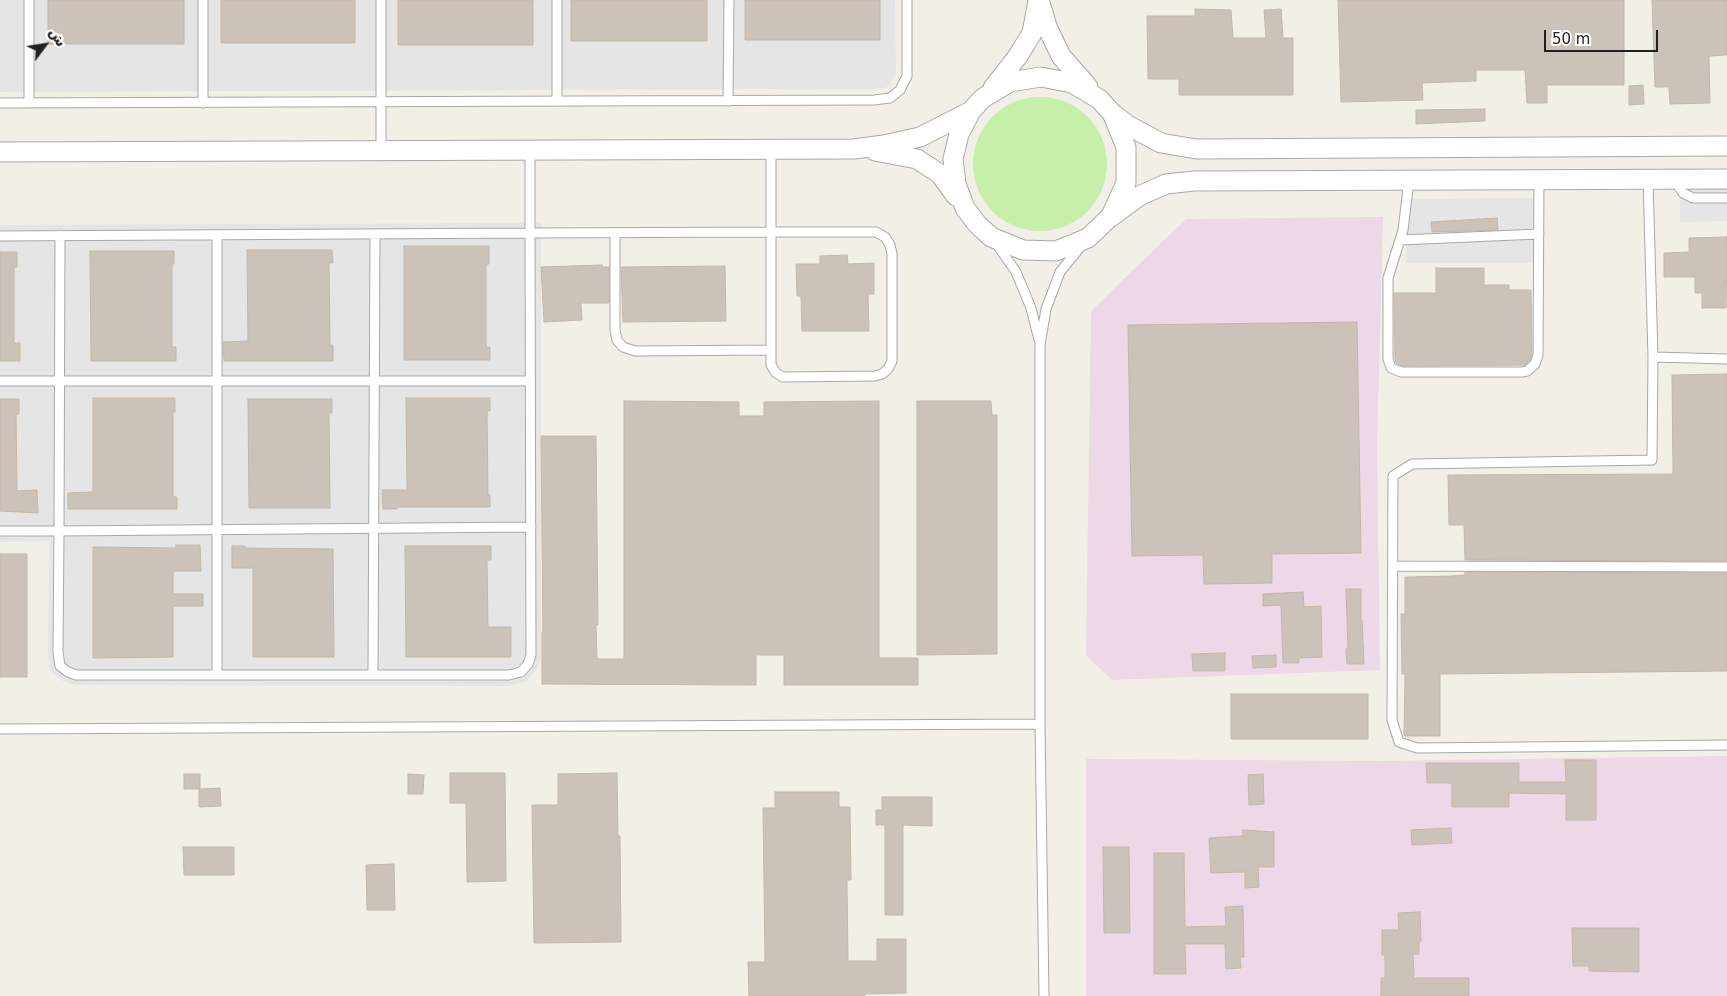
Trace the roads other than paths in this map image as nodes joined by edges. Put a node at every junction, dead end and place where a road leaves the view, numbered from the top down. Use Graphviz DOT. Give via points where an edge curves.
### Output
graph roads {
  1 [pos="29,0"];
  2 [pos="203,0"];
  3 [pos="380,0"];
  4 [pos="557,0"];
  5 [pos="729,0"];
  6 [pos="907,0"];
  7 [pos="1039,0"];
  8 [pos="1099,99"];
  9 [pos="557,101"];
  10 [pos="728,101"];
  11 [pos="380,102"];
  12 [pos="0,103"];
  13 [pos="29,103"];
  14 [pos="203,103"];
  15 [pos="977,105"];
  16 [pos="1112,113"];
  17 [pos="1727,146"];
  18 [pos="770,149"];
  19 [pos="854,149"];
  20 [pos="530,150"];
  21 [pos="380,151"];
  22 [pos="0,152"];
  23 [pos="1677,178"];
  24 [pos="1539,179"];
  25 [pos="1648,179"];
  26 [pos="1727,179"];
  27 [pos="1409,180"];
  28 [pos="1727,198"];
  29 [pos="965,208"];
  30 [pos="1111,216"];
  31 [pos="771,232"];
  32 [pos="530,233"];
  33 [pos="615,233"];
  34 [pos="376,234"];
  35 [pos="1539,234"];
  36 [pos="60,235"];
  37 [pos="217,235"];
  38 [pos="0,236"];
  39 [pos="992,237"];
  40 [pos="1088,238"];
  41 [pos="1400,240"];
  42 [pos="1040,345"];
  43 [pos="771,350"];
  44 [pos="1653,357"];
  45 [pos="1727,359"];
  46 [pos="0,381"];
  47 [pos="60,381"];
  48 [pos="217,381"];
  49 [pos="374,381"];
  50 [pos="530,381"];
  51 [pos="531,527"];
  52 [pos="373,528"];
  53 [pos="217,530"];
  54 [pos="0,531"];
  55 [pos="59,531"];
  56 [pos="1393,566"];
  57 [pos="1727,567"];
  58 [pos="217,675"];
  59 [pos="373,675"];
  60 [pos="1040,724"];
  61 [pos="0,729"];
  62 [pos="1727,745"];
  63 [pos="1044,996"];
  1 -- 13 [label="lane"];
  2 -- 14 [label="lane"];
  3 -- 11 [label="lane"];
  4 -- 9 [label="lane"];
  5 -- 10 [label="lane"];
  6 -- 10 [label="lane" via="907,76 900,90 890,98"];
  7 -- 8 [label="street" via="1061,56"];
  7 -- 15 [label="street" via="1032,33 1004,75"];
  8 -- 15 [label="street" via="1072,83 1041,77 1010,82"];
  8 -- 16 [label="street"];
  9 -- 10 [label="lane"];
  9 -- 11 [label="lane"];
  11 -- 14 [label="lane"];
  11 -- 21 [label="lane"];
  12 -- 13 [label="lane"];
  13 -- 14 [label="lane"];
  15 -- 19 [label="street" via="920,137"];
  15 -- 29 [label="street" via="959,134 953,158 956,184"];
  16 -- 17 [label="street" via="1128,126 1161,143 1196,150"];
  16 -- 30 [label="street" via="1126,147 1126,183"];
  18 -- 19 [label="street"];
  18 -- 20 [label="street"];
  18 -- 31 [label="lane"];
  19 -- 29 [label="street" via="917,159 940,174"];
  20 -- 21 [label="street"];
  20 -- 32 [label="lane"];
  21 -- 22 [label="street"];
  23 -- 25 [label="street"];
  23 -- 26 [label="street"];
  23 -- 28 [label="lane" via="1683,193 1693,198"];
  24 -- 25 [label="street"];
  24 -- 27 [label="street"];
  24 -- 35 [label="lane"];
  25 -- 44 [label="lane"];
  27 -- 30 [label="street" via="1194,181 1166,184 1139,196"];
  27 -- 41 [label="lane"];
  29 -- 39 [label="street"];
  30 -- 40 [label="street"];
  31 -- 33 [label="lane"];
  31 -- 43 [label="lane"];
  31 -- 43 [label="lane" via="876,232 885,237 892,254 892,361 888,369 875,376 783,377 771,365"];
  32 -- 33 [label="lane"];
  32 -- 34 [label="lane"];
  32 -- 50 [label="lane"];
  33 -- 43 [label="lane" via="615,330 623,347 636,351"];
  34 -- 37 [label="lane"];
  34 -- 49 [label="lane"];
  35 -- 41 [label="lane"];
  35 -- 41 [label="lane" via="1538,355 1532,368 1522,372 1401,372 1391,368 1388,359 1388,278"];
  36 -- 37 [label="lane"];
  36 -- 38 [label="lane"];
  36 -- 47 [label="lane"];
  37 -- 48 [label="lane"];
  39 -- 40 [label="street" via="1022,250 1056,251"];
  39 -- 42 [label="lane" via="1016,272 1031,308"];
  40 -- 42 [label="lane" via="1060,272 1046,309"];
  42 -- 60 [label="lane"];
  44 -- 45 [label="lane"];
  44 -- 56 [label="lane" via="1652,460 1412,464 1393,476"];
  46 -- 47 [label="lane"];
  47 -- 48 [label="lane"];
  47 -- 55 [label="lane"];
  48 -- 49 [label="lane"];
  48 -- 53 [label="lane"];
  49 -- 50 [label="lane"];
  49 -- 52 [label="lane"];
  50 -- 51 [label="lane"];
  51 -- 52 [label="lane"];
  51 -- 59 [label="lane" via="530,655 521,672 508,675"];
  52 -- 53 [label="lane"];
  52 -- 59 [label="lane"];
  53 -- 55 [label="lane"];
  53 -- 58 [label="lane"];
  54 -- 55 [label="lane"];
  55 -- 58 [label="lane" via="60,666 76,675"];
  56 -- 57 [label="lane"];
  56 -- 62 [label="lane" via="1392,720 1399,742 1417,748"];
  58 -- 59 [label="lane"];
  60 -- 61 [label="lane"];
  60 -- 63 [label="lane"];
}
